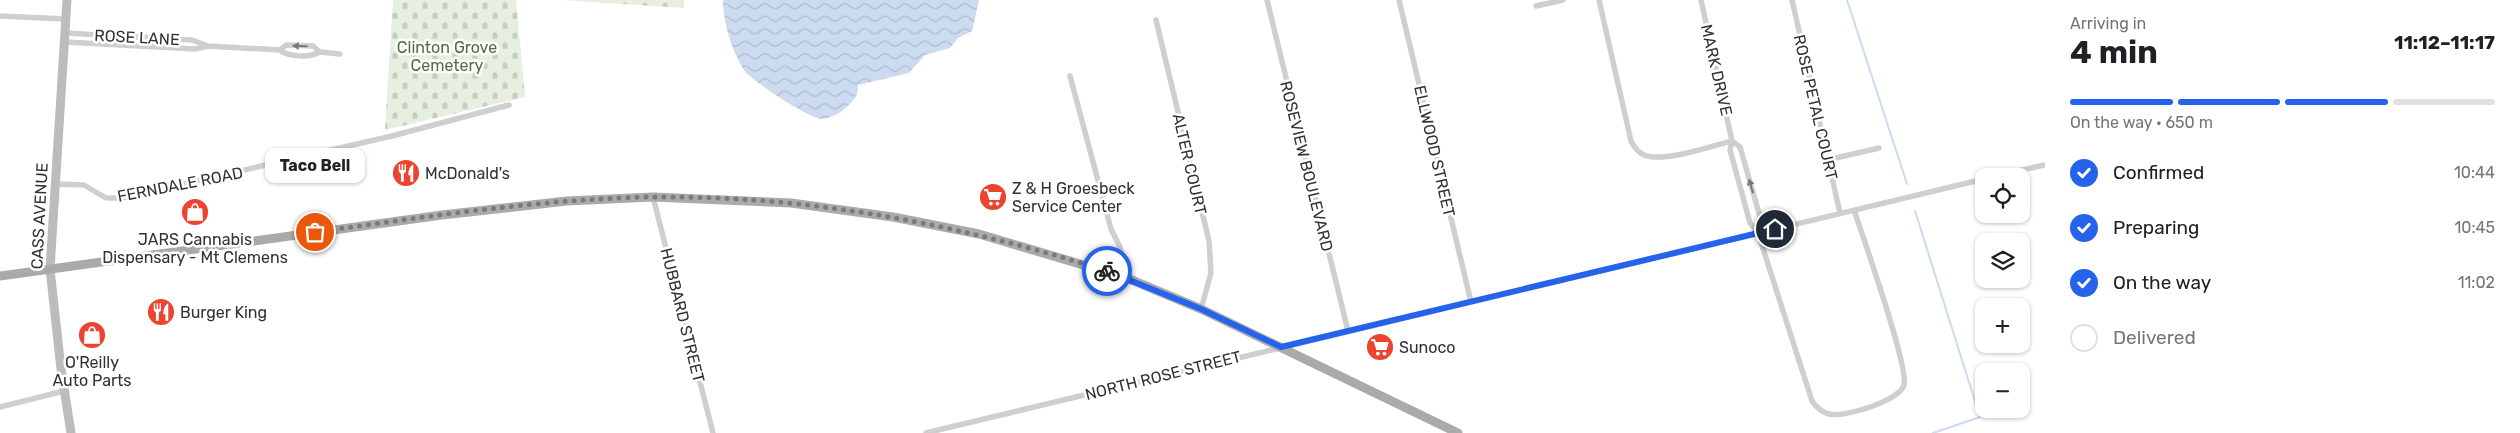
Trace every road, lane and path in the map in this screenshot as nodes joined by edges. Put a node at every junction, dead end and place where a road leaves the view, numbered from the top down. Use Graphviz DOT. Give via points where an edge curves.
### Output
graph roads {
  1 [pos="67,0"];
  2 [pos="1267,0"];
  3 [pos="1398,0"];
  4 [pos="1563,0"];
  5 [pos="1599,0"];
  6 [pos="1701,0"];
  7 [pos="1792,0"];
  8 [pos="1536,6"];
  9 [pos="0,16"];
  10 [pos="66,19"];
  11 [pos="1156,20"];
  12 [pos="65,37"];
  13 [pos="208,46"];
  14 [pos="340,54"];
  15 [pos="1070,76"];
  16 [pos="510,104"];
  17 [pos="1732,141"];
  18 [pos="1878,148"];
  19 [pos="1827,160"];
  20 [pos="2045,165"];
  21 [pos="2030,168"];
  22 [pos="1975,181"];
  23 [pos="56,184"];
  24 [pos="653,197"];
  25 [pos="1854,210"];
  26 [pos="1840,213"];
  27 [pos="1758,233"];
  28 [pos="50,269"];
  29 [pos="0,276"];
  30 [pos="1127,278"];
  31 [pos="1471,302"];
  32 [pos="1201,309"];
  33 [pos="1348,332"];
  34 [pos="1281,347"];
  35 [pos="64,391"];
  36 [pos="0,406"];
  37 [pos="71,433"];
  38 [pos="713,433"];
  39 [pos="926,433"];
  40 [pos="1458,433"];
  1 -- 10 [label="main road, CASS AVENUE"];
  2 -- 33 [label="street, ROSEVIEW BOULEVARD"];
  3 -- 31 [label="street, ELLWOOD STREET"];
  4 -- 8 [label="street"];
  5 -- 17 [label="street" via="1629,135 1638,151 1660,157"];
  6 -- 17 [label="street, MARK DRIVE"];
  7 -- 19 [label="street, ROSE PETAL COURT"];
  9 -- 10 [label="street"];
  10 -- 12 [label="main road, CASS AVENUE"];
  11 -- 32 [label="street, ALTER COURT" via="1209,241 1211,273"];
  12 -- 13 [label="street, ROSE LANE" via="195,49"];
  12 -- 13 [label="street, ROSE LANE" via="192,40"];
  12 -- 23 [label="main road, CASS AVENUE"];
  13 -- 14 [label="street, ROSE LANE" via="280,50 286,54 313,56 320,52"];
  15 -- 30 [label="street"];
  16 -- 23 [label="street, FERNDALE ROAD" via="392,136 122,198 106,198 84,185"];
  17 -- 27 [label="street, MARK DRIVE" via="1730,150 1750,223"];
  27 -- 17 [label="street, MARK DRIVE, one-way" via="1761,220 1740,147"];
  18 -- 19 [label="street"];
  19 -- 26 [label="street, ROSE PETAL COURT"];
  20 -- 21 [label="street"];
  22 -- 25 [label="street, NORTH ROSE STREET"];
  23 -- 28 [label="main road, CASS AVENUE"];
  24 -- 28 [label="main road" via="523,205"];
  24 -- 30 [label="main road" via="791,203 892,217 979,234"];
  24 -- 38 [label="street, HUBBARD STREET"];
  25 -- 26 [label="street, NORTH ROSE STREET"];
  25 -- 27 [label="street" via="1904,378 1902,388 1894,396 1863,409 1831,415 1817,409 1807,388"];
  26 -- 27 [label="street, NORTH ROSE STREET"];
  27 -- 31 [label="street, NORTH ROSE STREET"];
  28 -- 29 [label="main road"];
  28 -- 35 [label="main road, CASS AVENUE"];
  30 -- 32 [label="main road"];
  31 -- 33 [label="street, NORTH ROSE STREET"];
  32 -- 34 [label="main road"];
  33 -- 34 [label="street, NORTH ROSE STREET"];
  34 -- 39 [label="street, NORTH ROSE STREET"];
  34 -- 40 [label="main road"];
  35 -- 36 [label="street"];
  35 -- 37 [label="main road, CASS AVENUE"];
}
